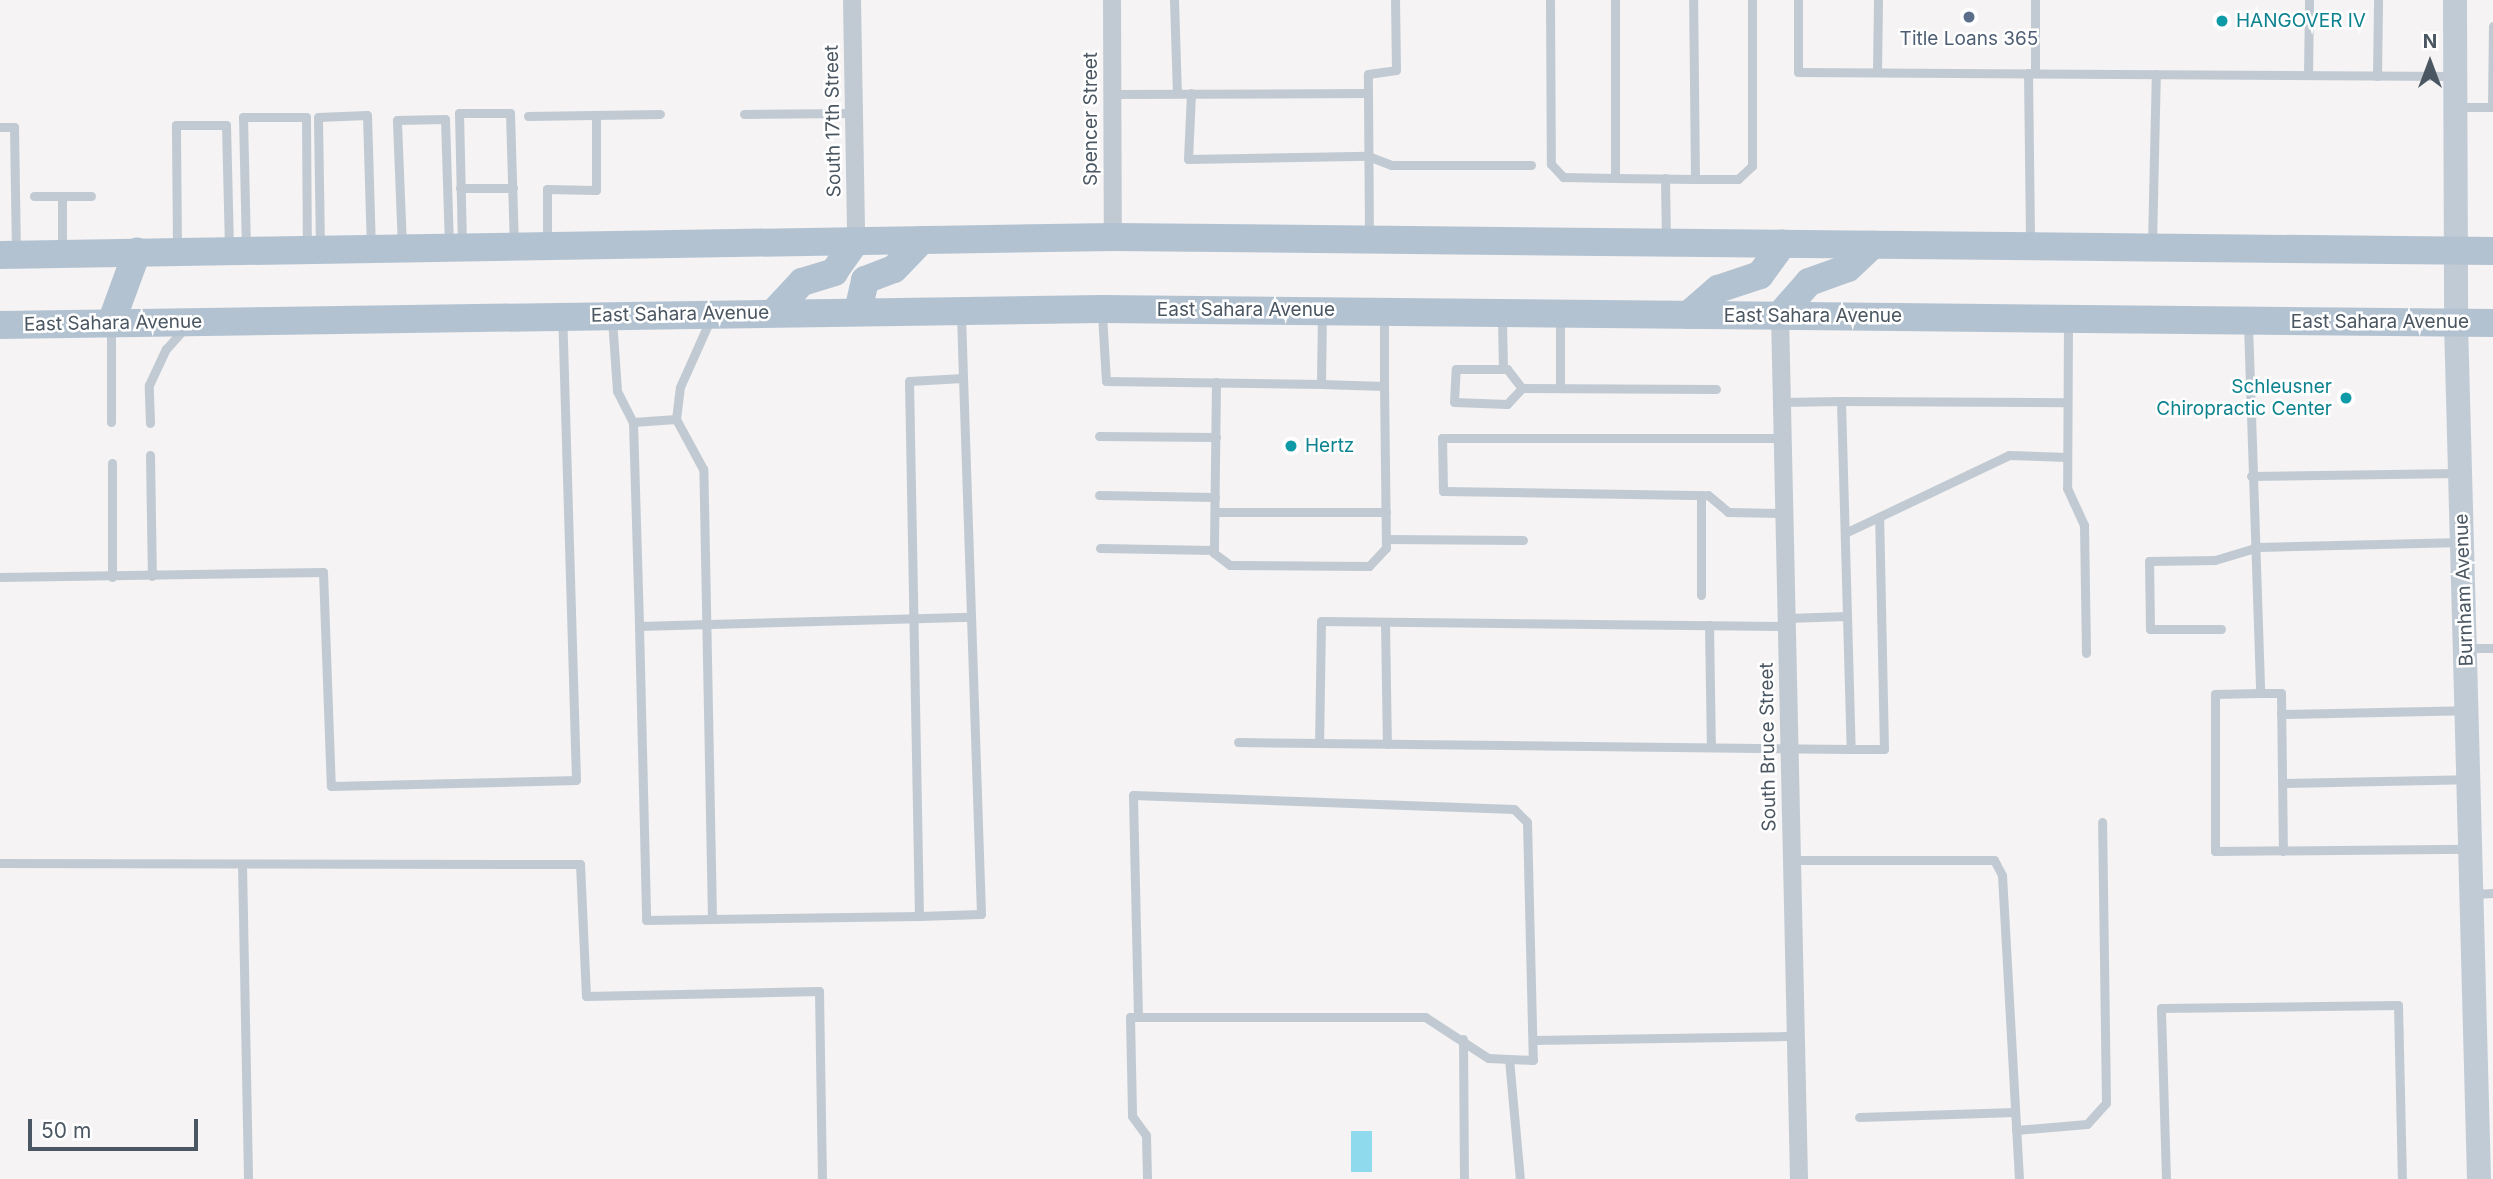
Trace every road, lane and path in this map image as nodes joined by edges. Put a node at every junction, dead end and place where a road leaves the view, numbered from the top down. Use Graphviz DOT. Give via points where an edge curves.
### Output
graph roads {
  1 [pos="852,0"];
  2 [pos="1112,0"];
  3 [pos="1174,0"];
  4 [pos="1395,0"];
  5 [pos="1550,0"];
  6 [pos="1615,0"];
  7 [pos="1693,0"];
  8 [pos="1752,0"];
  9 [pos="1798,0"];
  10 [pos="1878,0"];
  11 [pos="2035,0"];
  12 [pos="2309,0"];
  13 [pos="2378,0"];
  14 [pos="2455,0"];
  15 [pos="2493,26"];
  16 [pos="1877,72"];
  17 [pos="2031,73"];
  18 [pos="2156,74"];
  19 [pos="2308,75"];
  20 [pos="2377,76"];
  21 [pos="2456,76"];
  22 [pos="1177,93"];
  23 [pos="1191,93"];
  24 [pos="1368,93"];
  25 [pos="1112,94"];
  26 [pos="2456,107"];
  27 [pos="2492,107"];
  28 [pos="854,113"];
  29 [pos="660,114"];
  30 [pos="744,114"];
  31 [pos="596,115"];
  32 [pos="528,116"];
  33 [pos="0,127"];
  34 [pos="1368,156"];
  35 [pos="1531,165"];
  36 [pos="1615,178"];
  37 [pos="1665,178"];
  38 [pos="1695,179"];
  39 [pos="460,188"];
  40 [pos="513,188"];
  41 [pos="34,196"];
  42 [pos="62,196"];
  43 [pos="91,196"];
  44 [pos="1113,237"];
  45 [pos="1369,238"];
  46 [pos="922,240"];
  47 [pos="856,241"];
  48 [pos="1666,242"];
  49 [pos="1783,243"];
  50 [pos="1873,245"];
  51 [pos="514,246"];
  52 [pos="547,246"];
  53 [pos="2030,246"];
  54 [pos="455,247"];
  55 [pos="402,248"];
  56 [pos="2152,248"];
  57 [pos="371,249"];
  58 [pos="313,250"];
  59 [pos="237,251"];
  60 [pos="2456,251"];
  61 [pos="2493,251"];
  62 [pos="137,252"];
  63 [pos="177,252"];
  64 [pos="8,254"];
  65 [pos="62,254"];
  66 [pos="961,309"];
  67 [pos="1102,309"];
  68 [pos="1322,310"];
  69 [pos="858,311"];
  70 [pos="1384,311"];
  71 [pos="774,312"];
  72 [pos="1502,312"];
  73 [pos="713,313"];
  74 [pos="1560,313"];
  75 [pos="612,315"];
  76 [pos="1688,315"];
  77 [pos="1780,315"];
  78 [pos="562,316"];
  79 [pos="2068,318"];
  80 [pos="2248,322"];
  81 [pos="111,323"];
  82 [pos="190,323"];
  83 [pos="2456,323"];
  84 [pos="2493,323"];
  85 [pos="0,325"];
  86 [pos="1503,369"];
  87 [pos="963,378"];
  88 [pos="1216,382"];
  89 [pos="1321,384"];
  90 [pos="1384,386"];
  91 [pos="1522,388"];
  92 [pos="1560,388"];
  93 [pos="1716,389"];
  94 [pos="1841,401"];
  95 [pos="1782,402"];
  96 [pos="2067,402"];
  97 [pos="676,419"];
  98 [pos="111,422"];
  99 [pos="633,422"];
  100 [pos="150,423"];
  101 [pos="1099,436"];
  102 [pos="1216,438"];
  103 [pos="1783,438"];
  104 [pos="150,455"];
  105 [pos="2067,457"];
  106 [pos="111,463"];
  107 [pos="2460,473"];
  108 [pos="2251,476"];
  109 [pos="1100,495"];
  110 [pos="1701,495"];
  111 [pos="1215,497"];
  112 [pos="1215,512"];
  113 [pos="1386,512"];
  114 [pos="1784,513"];
  115 [pos="1879,517"];
  116 [pos="1845,533"];
  117 [pos="1386,539"];
  118 [pos="1523,540"];
  119 [pos="2462,542"];
  120 [pos="2258,547"];
  121 [pos="1100,548"];
  122 [pos="1214,550"];
  123 [pos="112,576"];
  124 [pos="152,576"];
  125 [pos="0,578"];
  126 [pos="1701,595"];
  127 [pos="971,617"];
  128 [pos="1847,617"];
  129 [pos="914,618"];
  130 [pos="1385,622"];
  131 [pos="1787,622"];
  132 [pos="708,624"];
  133 [pos="639,625"];
  134 [pos="1709,625"];
  135 [pos="2221,629"];
  136 [pos="2493,648"];
  137 [pos="2465,649"];
  138 [pos="2086,653"];
  139 [pos="2260,693"];
  140 [pos="2467,710"];
  141 [pos="2281,715"];
  142 [pos="1238,742"];
  143 [pos="1319,743"];
  144 [pos="1387,744"];
  145 [pos="1711,747"];
  146 [pos="1789,748"];
  147 [pos="1851,749"];
  148 [pos="2469,779"];
  149 [pos="2282,783"];
  150 [pos="2102,822"];
  151 [pos="2470,849"];
  152 [pos="2283,850"];
  153 [pos="1792,860"];
  154 [pos="0,863"];
  155 [pos="242,864"];
  156 [pos="2482,894"];
  157 [pos="919,916"];
  158 [pos="712,919"];
  159 [pos="1138,1017"];
  160 [pos="1796,1036"];
  161 [pos="1463,1039"];
  162 [pos="1533,1041"];
  163 [pos="1509,1059"];
  164 [pos="2015,1112"];
  165 [pos="1859,1117"];
  166 [pos="2016,1130"];
  167 [pos="2484,1174"];
  168 [pos="248,1179"];
  169 [pos="822,1179"];
  170 [pos="1147,1179"];
  171 [pos="1464,1179"];
  172 [pos="1520,1179"];
  173 [pos="1799,1179"];
  174 [pos="2019,1179"];
  175 [pos="2166,1179"];
  176 [pos="2402,1179"];
  1 -- 28 [label="street, South 17th Street"];
  2 -- 25 [label="street, Spencer Street"];
  3 -- 22 [label="lane"];
  4 -- 24 [label="lane" via="1396,70 1368,74"];
  5 -- 36 [label="lane" via="1551,164 1563,177"];
  6 -- 36 [label="lane"];
  7 -- 38 [label="lane"];
  8 -- 38 [label="lane" via="1752,166 1738,179"];
  9 -- 16 [label="lane" via="1798,72"];
  10 -- 16 [label="lane"];
  11 -- 17 [label="lane"];
  12 -- 19 [label="lane"];
  13 -- 20 [label="lane"];
  14 -- 21 [label="street, Burnham Avenue"];
  15 -- 27 [label="lane"];
  16 -- 17 [label="lane"];
  17 -- 18 [label="lane"];
  17 -- 53 [label="lane"];
  18 -- 19 [label="lane"];
  18 -- 56 [label="lane"];
  19 -- 20 [label="lane"];
  20 -- 21 [label="lane"];
  21 -- 26 [label="street, Burnham Avenue"];
  22 -- 23 [label="lane"];
  22 -- 25 [label="lane"];
  23 -- 24 [label="lane"];
  23 -- 34 [label="lane" via="1188,159"];
  24 -- 34 [label="lane"];
  25 -- 44 [label="street, Spencer Street"];
  26 -- 27 [label="lane"];
  26 -- 60 [label="street, Burnham Avenue"];
  28 -- 30 [label="lane"];
  28 -- 47 [label="street, South 17th Street"];
  29 -- 31 [label="lane"];
  31 -- 32 [label="lane"];
  31 -- 52 [label="lane" via="596,190 547,190"];
  33 -- 64 [label="lane" via="14,127"];
  34 -- 35 [label="lane" via="1391,165"];
  34 -- 45 [label="lane"];
  36 -- 37 [label="lane"];
  37 -- 38 [label="lane"];
  37 -- 48 [label="lane"];
  39 -- 40 [label="lane"];
  39 -- 40 [label="lane" via="459,113 510,113"];
  39 -- 54 [label="lane"];
  40 -- 51 [label="lane"];
  41 -- 42 [label="lane"];
  42 -- 43 [label="lane"];
  42 -- 65 [label="lane"];
  44 -- 45 [label="main road"];
  44 -- 46 [label="main road"];
  45 -- 48 [label="main road"];
  46 -- 47 [label="main road"];
  46 -- 69 [label="main road" via="894,269 865,279"];
  47 -- 52 [label="main road"];
  47 -- 71 [label="main road" via="834,272 802,282"];
  48 -- 49 [label="main road"];
  49 -- 50 [label="main road"];
  49 -- 76 [label="main road" via="1760,275 1718,289"];
  50 -- 53 [label="main road"];
  50 -- 77 [label="main road" via="1848,268 1809,282"];
  51 -- 52 [label="main road"];
  51 -- 54 [label="main road"];
  53 -- 56 [label="main road"];
  54 -- 55 [label="main road"];
  54 -- 55 [label="lane" via="445,119 397,120"];
  55 -- 57 [label="main road"];
  56 -- 60 [label="main road"];
  57 -- 58 [label="main road"];
  57 -- 58 [label="lane" via="367,115 318,117"];
  58 -- 59 [label="main road"];
  58 -- 59 [label="lane" via="306,117 243,117"];
  59 -- 63 [label="main road"];
  59 -- 63 [label="lane" via="226,125 176,125"];
  60 -- 61 [label="main road"];
  60 -- 83 [label="street, Burnham Avenue"];
  62 -- 63 [label="main road"];
  62 -- 65 [label="main road"];
  62 -- 81 [label="main road"];
  64 -- 65 [label="main road"];
  66 -- 67 [label="main road, East Sahara Avenue"];
  66 -- 69 [label="main road, East Sahara Avenue"];
  66 -- 87 [label="lane"];
  67 -- 68 [label="main road, East Sahara Avenue"];
  67 -- 88 [label="lane" via="1106,381"];
  68 -- 70 [label="main road, East Sahara Avenue"];
  68 -- 89 [label="lane"];
  69 -- 71 [label="main road, East Sahara Avenue"];
  70 -- 72 [label="main road, East Sahara Avenue"];
  70 -- 90 [label="lane"];
  71 -- 73 [label="main road, East Sahara Avenue"];
  72 -- 74 [label="main road, East Sahara Avenue"];
  72 -- 86 [label="lane"];
  73 -- 75 [label="main road, East Sahara Avenue"];
  73 -- 97 [label="lane" via="680,387"];
  74 -- 76 [label="main road, East Sahara Avenue"];
  74 -- 92 [label="lane"];
  75 -- 78 [label="main road, East Sahara Avenue"];
  75 -- 99 [label="lane" via="617,391"];
  76 -- 77 [label="main road, East Sahara Avenue"];
  77 -- 79 [label="main road, East Sahara Avenue"];
  77 -- 95 [label="street, South Bruce Street"];
  78 -- 82 [label="main road, East Sahara Avenue"];
  78 -- 124 [label="lane" via="576,780 331,786 323,572"];
  79 -- 80 [label="main road, East Sahara Avenue"];
  79 -- 96 [label="lane"];
  80 -- 83 [label="main road, East Sahara Avenue"];
  80 -- 108 [label="lane"];
  81 -- 82 [label="main road, East Sahara Avenue"];
  81 -- 85 [label="main road, East Sahara Avenue"];
  81 -- 98 [label="lane"];
  82 -- 100 [label="lane" via="166,349 149,385"];
  83 -- 84 [label="main road, East Sahara Avenue"];
  83 -- 107 [label="street, Burnham Avenue"];
  86 -- 91 [label="lane"];
  86 -- 91 [label="lane" via="1456,369 1454,402 1507,404"];
  87 -- 127 [label="lane"];
  87 -- 129 [label="lane" via="909,381"];
  88 -- 89 [label="lane"];
  88 -- 102 [label="lane"];
  89 -- 90 [label="lane"];
  90 -- 113 [label="lane"];
  91 -- 92 [label="lane"];
  92 -- 93 [label="lane"];
  94 -- 95 [label="lane"];
  94 -- 96 [label="lane"];
  94 -- 116 [label="lane"];
  95 -- 103 [label="street, South Bruce Street"];
  96 -- 105 [label="lane"];
  97 -- 99 [label="lane"];
  97 -- 132 [label="lane" via="703,470"];
  99 -- 133 [label="lane"];
  101 -- 102 [label="lane"];
  102 -- 111 [label="lane"];
  103 -- 110 [label="lane" via="1443,438 1443,491"];
  103 -- 114 [label="street, South Bruce Street"];
  104 -- 124 [label="lane"];
  105 -- 115 [label="lane" via="2009,455"];
  105 -- 138 [label="lane" via="2067,488 2084,525"];
  106 -- 123 [label="lane"];
  107 -- 108 [label="lane"];
  107 -- 119 [label="street, Burnham Avenue"];
  108 -- 120 [label="lane"];
  109 -- 111 [label="lane"];
  110 -- 114 [label="lane" via="1728,512"];
  110 -- 126 [label="lane"];
  111 -- 112 [label="lane"];
  112 -- 113 [label="lane"];
  112 -- 122 [label="lane"];
  113 -- 117 [label="lane"];
  114 -- 131 [label="street, South Bruce Street"];
  115 -- 116 [label="lane"];
  115 -- 147 [label="lane" via="1884,749"];
  116 -- 128 [label="lane"];
  117 -- 118 [label="lane"];
  117 -- 122 [label="lane" via="1369,566 1230,565"];
  119 -- 120 [label="lane"];
  119 -- 137 [label="street, Burnham Avenue"];
  120 -- 135 [label="lane" via="2215,560 2149,561 2150,629"];
  120 -- 139 [label="lane"];
  121 -- 122 [label="lane"];
  123 -- 124 [label="lane"];
  123 -- 125 [label="lane"];
  127 -- 129 [label="lane"];
  127 -- 157 [label="lane" via="981,914"];
  128 -- 131 [label="lane"];
  128 -- 147 [label="lane"];
  129 -- 132 [label="lane"];
  129 -- 157 [label="lane"];
  130 -- 134 [label="lane"];
  130 -- 143 [label="lane" via="1321,621"];
  130 -- 144 [label="lane"];
  131 -- 134 [label="lane"];
  131 -- 146 [label="street, South Bruce Street"];
  132 -- 133 [label="lane"];
  132 -- 158 [label="lane"];
  133 -- 158 [label="lane" via="646,920"];
  134 -- 145 [label="lane"];
  136 -- 137 [label="lane"];
  137 -- 140 [label="street, Burnham Avenue"];
  139 -- 141 [label="lane" via="2281,693"];
  139 -- 152 [label="lane" via="2215,695 2215,851"];
  140 -- 141 [label="lane"];
  140 -- 148 [label="street, Burnham Avenue"];
  141 -- 149 [label="lane"];
  142 -- 143 [label="lane"];
  143 -- 144 [label="lane"];
  144 -- 145 [label="lane"];
  145 -- 146 [label="lane"];
  146 -- 147 [label="lane"];
  146 -- 153 [label="street, South Bruce Street"];
  148 -- 149 [label="lane"];
  148 -- 151 [label="street, Burnham Avenue"];
  149 -- 152 [label="lane"];
  150 -- 166 [label="lane" via="2106,1103 2087,1124"];
  151 -- 152 [label="lane"];
  151 -- 156 [label="street, Burnham Avenue"];
  153 -- 160 [label="street, South Bruce Street"];
  153 -- 164 [label="lane" via="1994,860 2002,875"];
  154 -- 155 [label="lane"];
  155 -- 168 [label="lane"];
  155 -- 169 [label="lane" via="580,864 586,996 820,992"];
  156 -- 167 [label="street, Burnham Avenue"];
  157 -- 158 [label="lane"];
  159 -- 161 [label="lane" via="1425,1017"];
  159 -- 162 [label="lane" via="1133,796 1514,809 1532,835"];
  159 -- 170 [label="lane" via="1130,1017 1132,1116 1146,1135"];
  160 -- 162 [label="lane"];
  160 -- 173 [label="street, South Bruce Street"];
  161 -- 163 [label="lane" via="1488,1058"];
  161 -- 171 [label="lane"];
  162 -- 163 [label="lane" via="1533,1060"];
  163 -- 172 [label="lane"];
  164 -- 165 [label="lane"];
  164 -- 166 [label="lane"];
  166 -- 174 [label="lane"];
  175 -- 176 [label="lane" via="2161,1008 2398,1005"];
}
